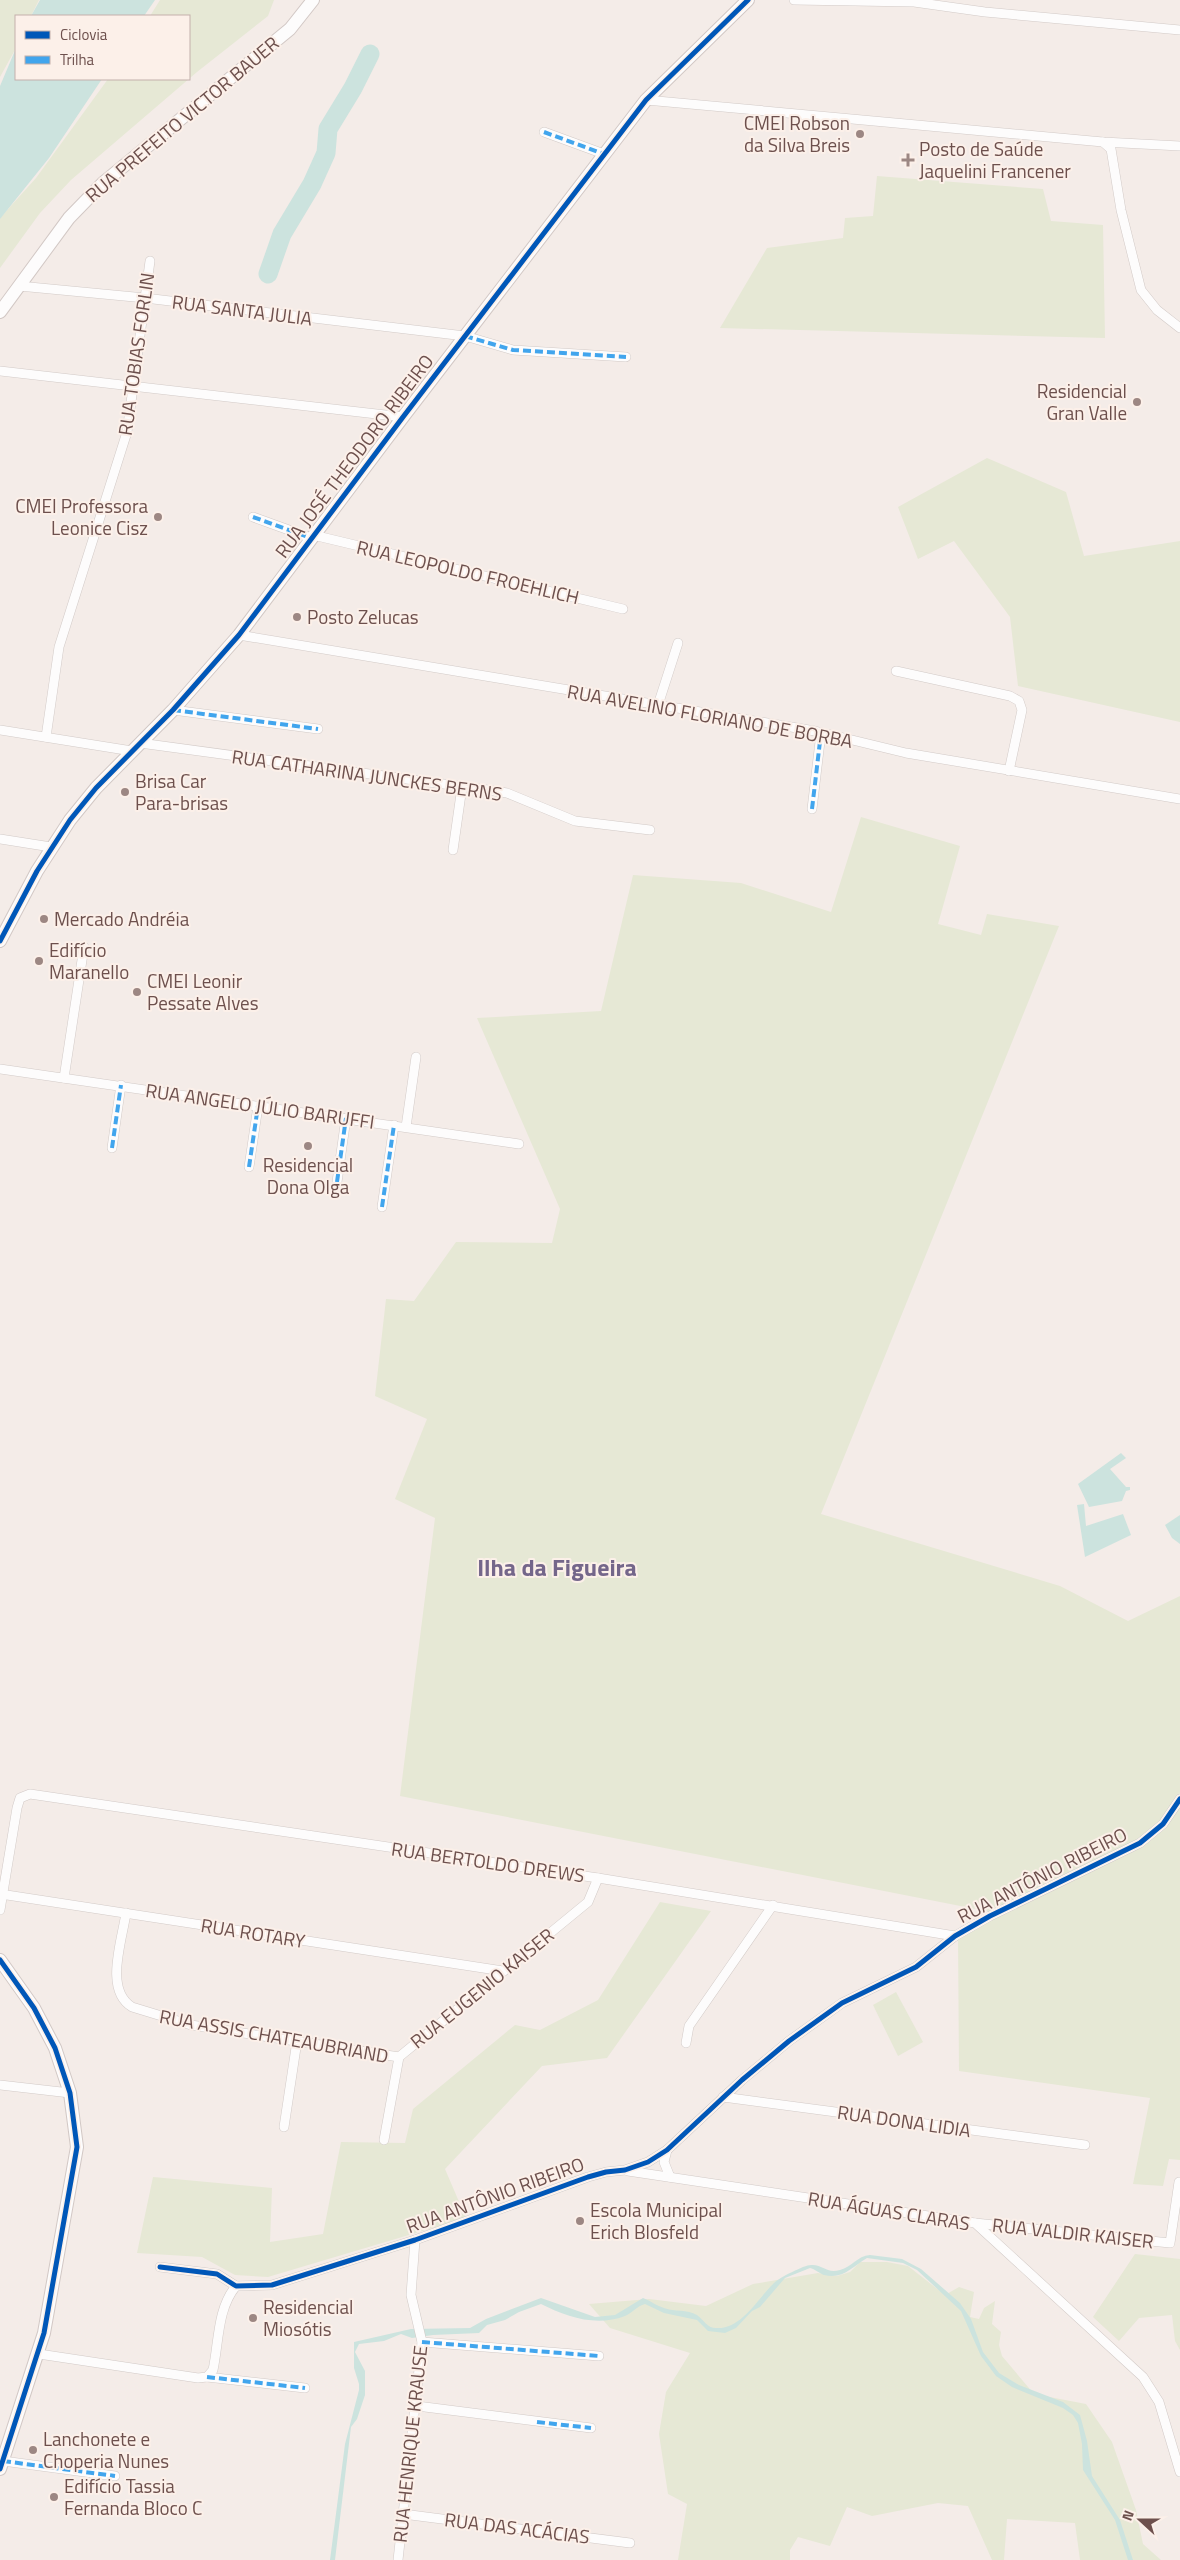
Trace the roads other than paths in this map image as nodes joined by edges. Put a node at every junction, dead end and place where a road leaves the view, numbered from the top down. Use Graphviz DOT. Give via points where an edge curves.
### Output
graph roads {
  1 [pos="313,0"];
  2 [pos="748,0"];
  3 [pos="794,0"];
  4 [pos="819,0"];
  5 [pos="1180,30"];
  6 [pos="646,100"];
  7 [pos="544,132"];
  8 [pos="1103,142"];
  9 [pos="1180,146"];
  10 [pos="604,154"];
  11 [pos="150,261"];
  12 [pos="19,286"];
  13 [pos="145,298"];
  14 [pos="0,312"];
  15 [pos="1180,328"];
  16 [pos="465,336"];
  17 [pos="626,357"];
  18 [pos="0,371"];
  19 [pos="134,386"];
  20 [pos="403,417"];
  21 [pos="253,517"];
  22 [pos="312,537"];
  23 [pos="623,608"];
  24 [pos="239,635"];
  25 [pos="678,643"];
  26 [pos="896,671"];
  27 [pos="658,705"];
  28 [pos="173,710"];
  29 [pos="318,729"];
  30 [pos="0,730"];
  31 [pos="821,733"];
  32 [pos="46,737"];
  33 [pos="136,747"];
  34 [pos="1009,771"];
  35 [pos="462,787"];
  36 [pos="1180,799"];
  37 [pos="812,809"];
  38 [pos="650,830"];
  39 [pos="0,839"];
  40 [pos="51,847"];
  41 [pos="453,850"];
  42 [pos="0,941"];
  43 [pos="84,947"];
  44 [pos="416,1057"];
  45 [pos="0,1069"];
  46 [pos="64,1078"];
  47 [pos="121,1085"];
  48 [pos="258,1106"];
  49 [pos="346,1118"];
  50 [pos="394,1126"];
  51 [pos="406,1127"];
  52 [pos="519,1144"];
  53 [pos="112,1148"];
  54 [pos="249,1168"];
  55 [pos="337,1182"];
  56 [pos="382,1207"];
  57 [pos="1180,1799"];
  58 [pos="598,1878"];
  59 [pos="1,1894"];
  60 [pos="773,1905"];
  61 [pos="0,1910"];
  62 [pos="126,1913"];
  63 [pos="955,1936"];
  64 [pos="0,1960"];
  65 [pos="503,1971"];
  66 [pos="298,2041"];
  67 [pos="686,2042"];
  68 [pos="398,2057"];
  69 [pos="0,2084"];
  70 [pos="70,2093"];
  71 [pos="722,2097"];
  72 [pos="284,2127"];
  73 [pos="384,2140"];
  74 [pos="1085,2145"];
  75 [pos="667,2150"];
  76 [pos="625,2170"];
  77 [pos="670,2177"];
  78 [pos="1179,2182"];
  79 [pos="975,2223"];
  80 [pos="415,2240"];
  81 [pos="160,2267"];
  82 [pos="236,2286"];
  83 [pos="422,2342"];
  84 [pos="39,2354"];
  85 [pos="599,2356"];
  86 [pos="207,2377"];
  87 [pos="305,2388"];
  88 [pos="417,2406"];
  89 [pos="591,2428"];
  90 [pos="1,2465"];
  91 [pos="1180,2472"];
  92 [pos="115,2476"];
  93 [pos="403,2514"];
  94 [pos="630,2543"];
  95 [pos="398,2560"];
  1 -- 12 [label="main road, RUA PREFEITO VICTOR BAUER" via="290,29 102,183 69,218"];
  2 -- 6 [label="main road, RUA JOSÉ THEODORO RIBEIRO"];
  3 -- 4 [label="street"];
  4 -- 5 [label="street" via="914,2 985,12"];
  6 -- 8 [label="street"];
  6 -- 10 [label="main road, RUA JOSÉ THEODORO RIBEIRO"];
  7 -- 10 [label="street"];
  8 -- 9 [label="street"];
  8 -- 15 [label="street" via="1111,149 1140,290 1157,310"];
  10 -- 16 [label="main road, RUA JOSÉ THEODORO RIBEIRO"];
  11 -- 13 [label="street, RUA TOBIAS FORLIN"];
  12 -- 13 [label="street, RUA SANTA JULIA"];
  12 -- 14 [label="main road, RUA PREFEITO VICTOR BAUER"];
  13 -- 16 [label="street, RUA SANTA JULIA"];
  13 -- 19 [label="street, RUA TOBIAS FORLIN"];
  16 -- 17 [label="street, RUA SANTA JULIA" via="513,350"];
  16 -- 20 [label="main road, RUA JOSÉ THEODORO RIBEIRO"];
  18 -- 19 [label="street"];
  19 -- 20 [label="street"];
  19 -- 32 [label="street, RUA TOBIAS FORLIN" via="127,432 59,647"];
  20 -- 22 [label="main road, RUA JOSÉ THEODORO RIBEIRO"];
  21 -- 22 [label="street, RUA LEOPOLDO FROEHLICH"];
  22 -- 23 [label="street, RUA LEOPOLDO FROEHLICH"];
  22 -- 24 [label="main road, RUA JOSÉ THEODORO RIBEIRO"];
  24 -- 27 [label="street, RUA AVELINO FLORIANO DE BORBA"];
  24 -- 28 [label="main road, RUA JOSÉ THEODORO RIBEIRO"];
  25 -- 27 [label="street"];
  26 -- 34 [label="street" via="1010,696 1020,701 1022,710"];
  27 -- 31 [label="street, RUA AVELINO FLORIANO DE BORBA"];
  28 -- 29 [label="street"];
  28 -- 33 [label="main road, RUA JOSÉ THEODORO RIBEIRO"];
  30 -- 32 [label="street, RUA CATHARINA JUNCKES BERNS"];
  31 -- 34 [label="street, RUA AVELINO FLORIANO DE BORBA" via="884,749"];
  31 -- 37 [label="street"];
  32 -- 33 [label="street, RUA CATHARINA JUNCKES BERNS"];
  33 -- 35 [label="street, RUA CATHARINA JUNCKES BERNS"];
  33 -- 40 [label="main road, RUA JOSÉ THEODORO RIBEIRO" via="96,788"];
  34 -- 36 [label="street, RUA AVELINO FLORIANO DE BORBA"];
  35 -- 38 [label="street, RUA CATHARINA JUNCKES BERNS" via="507,793 575,821"];
  35 -- 41 [label="street"];
  39 -- 40 [label="street"];
  40 -- 42 [label="main road, RUA JOSÉ THEODORO RIBEIRO"];
  43 -- 46 [label="street"];
  44 -- 51 [label="street"];
  45 -- 46 [label="street, RUA ANGELO JÚLIO BARUFFI"];
  46 -- 47 [label="street, RUA ANGELO JÚLIO BARUFFI"];
  47 -- 48 [label="street, RUA ANGELO JÚLIO BARUFFI"];
  47 -- 53 [label="street"];
  48 -- 49 [label="street, RUA ANGELO JÚLIO BARUFFI"];
  48 -- 54 [label="street"];
  49 -- 50 [label="street, RUA ANGELO JÚLIO BARUFFI"];
  49 -- 55 [label="street"];
  50 -- 51 [label="street, RUA ANGELO JÚLIO BARUFFI"];
  50 -- 56 [label="street"];
  51 -- 52 [label="street, RUA ANGELO JÚLIO BARUFFI"];
  57 -- 63 [label="street, RUA ANTÔNIO RIBEIRO" via="1163,1824 1140,1843"];
  58 -- 59 [label="street, RUA BERTOLDO DREWS" via="30,1794 20,1798 17,1808"];
  58 -- 60 [label="street, RUA BERTOLDO DREWS"];
  58 -- 65 [label="street, RUA EUGENIO KAISER" via="588,1902"];
  59 -- 61 [label="street"];
  59 -- 62 [label="street, RUA ROTARY"];
  60 -- 63 [label="street, RUA BERTOLDO DREWS"];
  60 -- 67 [label="street" via="689,2026"];
  62 -- 65 [label="street, RUA ROTARY"];
  62 -- 66 [label="street, RUA ASSIS CHATEAUBRIAND" via="115,1983 124,2002 174,2022"];
  63 -- 71 [label="street, RUA ANTÔNIO RIBEIRO" via="916,1967 842,2003 789,2041"];
  64 -- 70 [label="main road" via="34,2008 54,2048"];
  65 -- 68 [label="street, RUA EUGENIO KAISER"];
  66 -- 68 [label="street, RUA ASSIS CHATEAUBRIAND"];
  66 -- 72 [label="street"];
  68 -- 73 [label="street, RUA EUGENIO KAISER"];
  69 -- 70 [label="street"];
  70 -- 84 [label="main road" via="77,2147"];
  71 -- 74 [label="street, RUA DONA LIDIA"];
  71 -- 75 [label="street, RUA ANTÔNIO RIBEIRO"];
  75 -- 76 [label="street, RUA ANTÔNIO RIBEIRO" via="648,2162"];
  75 -- 77 [label="street" via="664,2162"];
  76 -- 77 [label="street, RUA ÁGUAS CLARAS"];
  76 -- 80 [label="street, RUA ANTÔNIO RIBEIRO" via="588,2177"];
  77 -- 79 [label="street, RUA ÁGUAS CLARAS"];
  78 -- 79 [label="street, RUA VALDIR KAISER" via="1170,2243"];
  79 -- 91 [label="street, RUA ÁGUAS CLARAS" via="1143,2377 1159,2402"];
  80 -- 82 [label="street, RUA ANTÔNIO RIBEIRO" via="272,2285"];
  80 -- 83 [label="street, RUA HENRIQUE KRAUSE" via="411,2295"];
  81 -- 82 [label="street" via="217,2274"];
  82 -- 86 [label="street" via="228,2295 223,2309 213,2370"];
  83 -- 85 [label="street"];
  83 -- 88 [label="street, RUA HENRIQUE KRAUSE"];
  84 -- 86 [label="street"];
  84 -- 90 [label="main road"];
  86 -- 87 [label="street"];
  88 -- 89 [label="street"];
  88 -- 93 [label="street, RUA HENRIQUE KRAUSE"];
  90 -- 92 [label="street"];
  93 -- 94 [label="street, RUA DAS ACÁCIAS"];
  93 -- 95 [label="street, RUA HENRIQUE KRAUSE"];
}
